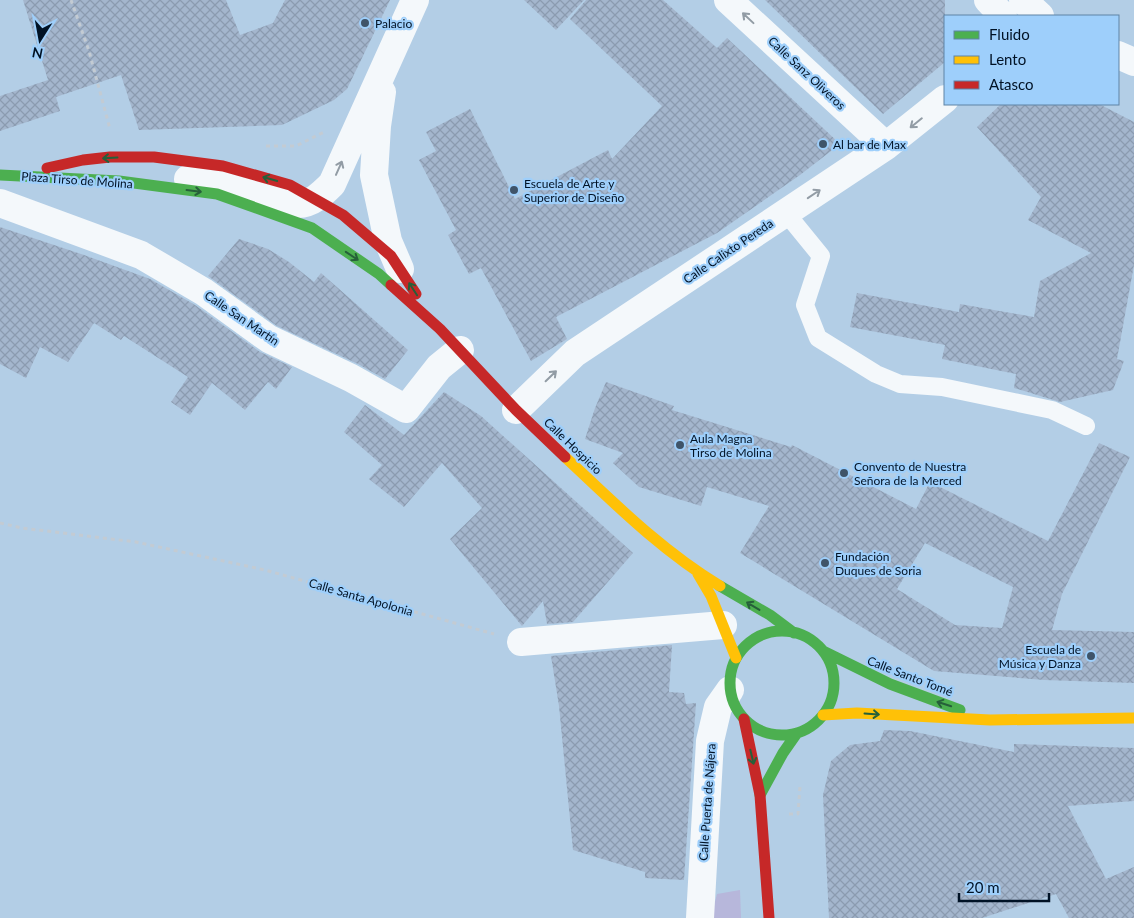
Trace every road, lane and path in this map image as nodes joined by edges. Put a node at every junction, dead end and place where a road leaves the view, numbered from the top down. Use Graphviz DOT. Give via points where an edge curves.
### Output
graph roads {
  1 [pos="71,0"];
  2 [pos="415,0"];
  3 [pos="728,0"];
  4 [pos="988,0"];
  5 [pos="1003,15"];
  6 [pos="1119,55"];
  7 [pos="387,62"];
  8 [pos="1134,62"];
  9 [pos="944,100"];
  10 [pos="110,127"];
  11 [pos="886,146"];
  12 [pos="4,176"];
  13 [pos="145,185"];
  14 [pos="302,200"];
  15 [pos="0,203"];
  16 [pos="786,213"];
  17 [pos="400,269"];
  18 [pos="440,329"];
  19 [pos="460,350"];
  20 [pos="516,410"];
  21 [pos="1086,426"];
  22 [pos="0,523"];
  23 [pos="697,572"];
  24 [pos="723,625"];
  25 [pos="794,633"];
  26 [pos="521,642"];
  27 [pos="823,651"];
  28 [pos="736,658"];
  29 [pos="730,690"];
  30 [pos="823,714"];
  31 [pos="1134,718"];
  32 [pos="744,719"];
  33 [pos="990,720"];
  34 [pos="797,733"];
  35 [pos="800,780"];
  36 [pos="760,794"];
  37 [pos="762,816"];
  38 [pos="700,918"];
  39 [pos="769,918"];
  1 -- 10 [label="path"];
  2 -- 7 [label="street"];
  11 -- 3 [label="street, Calle Sanz Oliveros, one-way"];
  4 -- 5 [label="street"];
  6 -- 8 [label="street"];
  14 -- 7 [label="street, one-way" via="332,184"];
  7 -- 17 [label="street" via="374,175 388,241"];
  9 -- 11 [label="street, Calle Calixto Pereda, one-way"];
  16 -- 11 [label="street, Calle Calixto Pereda, one-way"];
  12 -- 13 [label="main road, Plaza Tirso de Molina"];
  14 -- 12 [label="main road, Plaza Tirso de Molina, one-way" via="290,185 223,166 154,157 83,160"];
  13 -- 14 [label="street, Plaza Tirso de Molina" via="201,178"];
  13 -- 18 [label="main road, Plaza Tirso de Molina, one-way" via="217,194 312,228 379,274"];
  14 -- 17 [label="main road, Plaza Tirso de Molina" via="343,215 391,256"];
  15 -- 19 [label="street, Calle San Martín" via="141,254 204,292 269,339 351,378 406,410 439,367"];
  20 -- 16 [label="street, Calle Calixto Pereda, one-way" via="574,353"];
  16 -- 21 [label="lane" via="821,256 805,305 818,338 876,374 900,384 942,387 1052,410"];
  18 -- 17 [label="main road, Plaza Tirso de Molina, one-way"];
  18 -- 19 [label="main road, Calle Hospicio"];
  19 -- 20 [label="main road, Calle Hospicio"];
  20 -- 23 [label="main road, Calle Hospicio" via="629,518"];
  22 -- 26 [label="path, Calle Santa Apolonia" via="136,542 265,570"];
  23 -- 24 [label="main road, Calle Hospicio"];
  25 -- 23 [label="main road, Calle Hospicio, one-way"];
  24 -- 26 [label="street"];
  24 -- 28 [label="main road, Calle Hospicio"];
  25 -- 27 [label="main road"];
  25 -- 28 [label="main road" via="758,636"];
  27 -- 30 [label="main road" via="831,666 834,683 831,700"];
  33 -- 27 [label="main road, Calle Santo Tomé, one-way" via="859,671"];
  28 -- 29 [label="main road" via="730,673"];
  29 -- 32 [label="main road" via="734,705"];
  29 -- 38 [label="street, Calle Puerta de Nájera" via="718,707 710,741"];
  30 -- 33 [label="main road, Calle Santo Tomé, one-way"];
  30 -- 34 [label="main road" via="812,726"];
  31 -- 33 [label="main road, Calle Santo Tomé"];
  32 -- 34 [label="main road" via="768,734"];
  32 -- 36 [label="main road, one-way"];
  34 -- 36 [label="main road"];
  35 -- 37 [label="path" via="798,814"];
  36 -- 37 [label="main road"];
  37 -- 39 [label="main road"];
}
